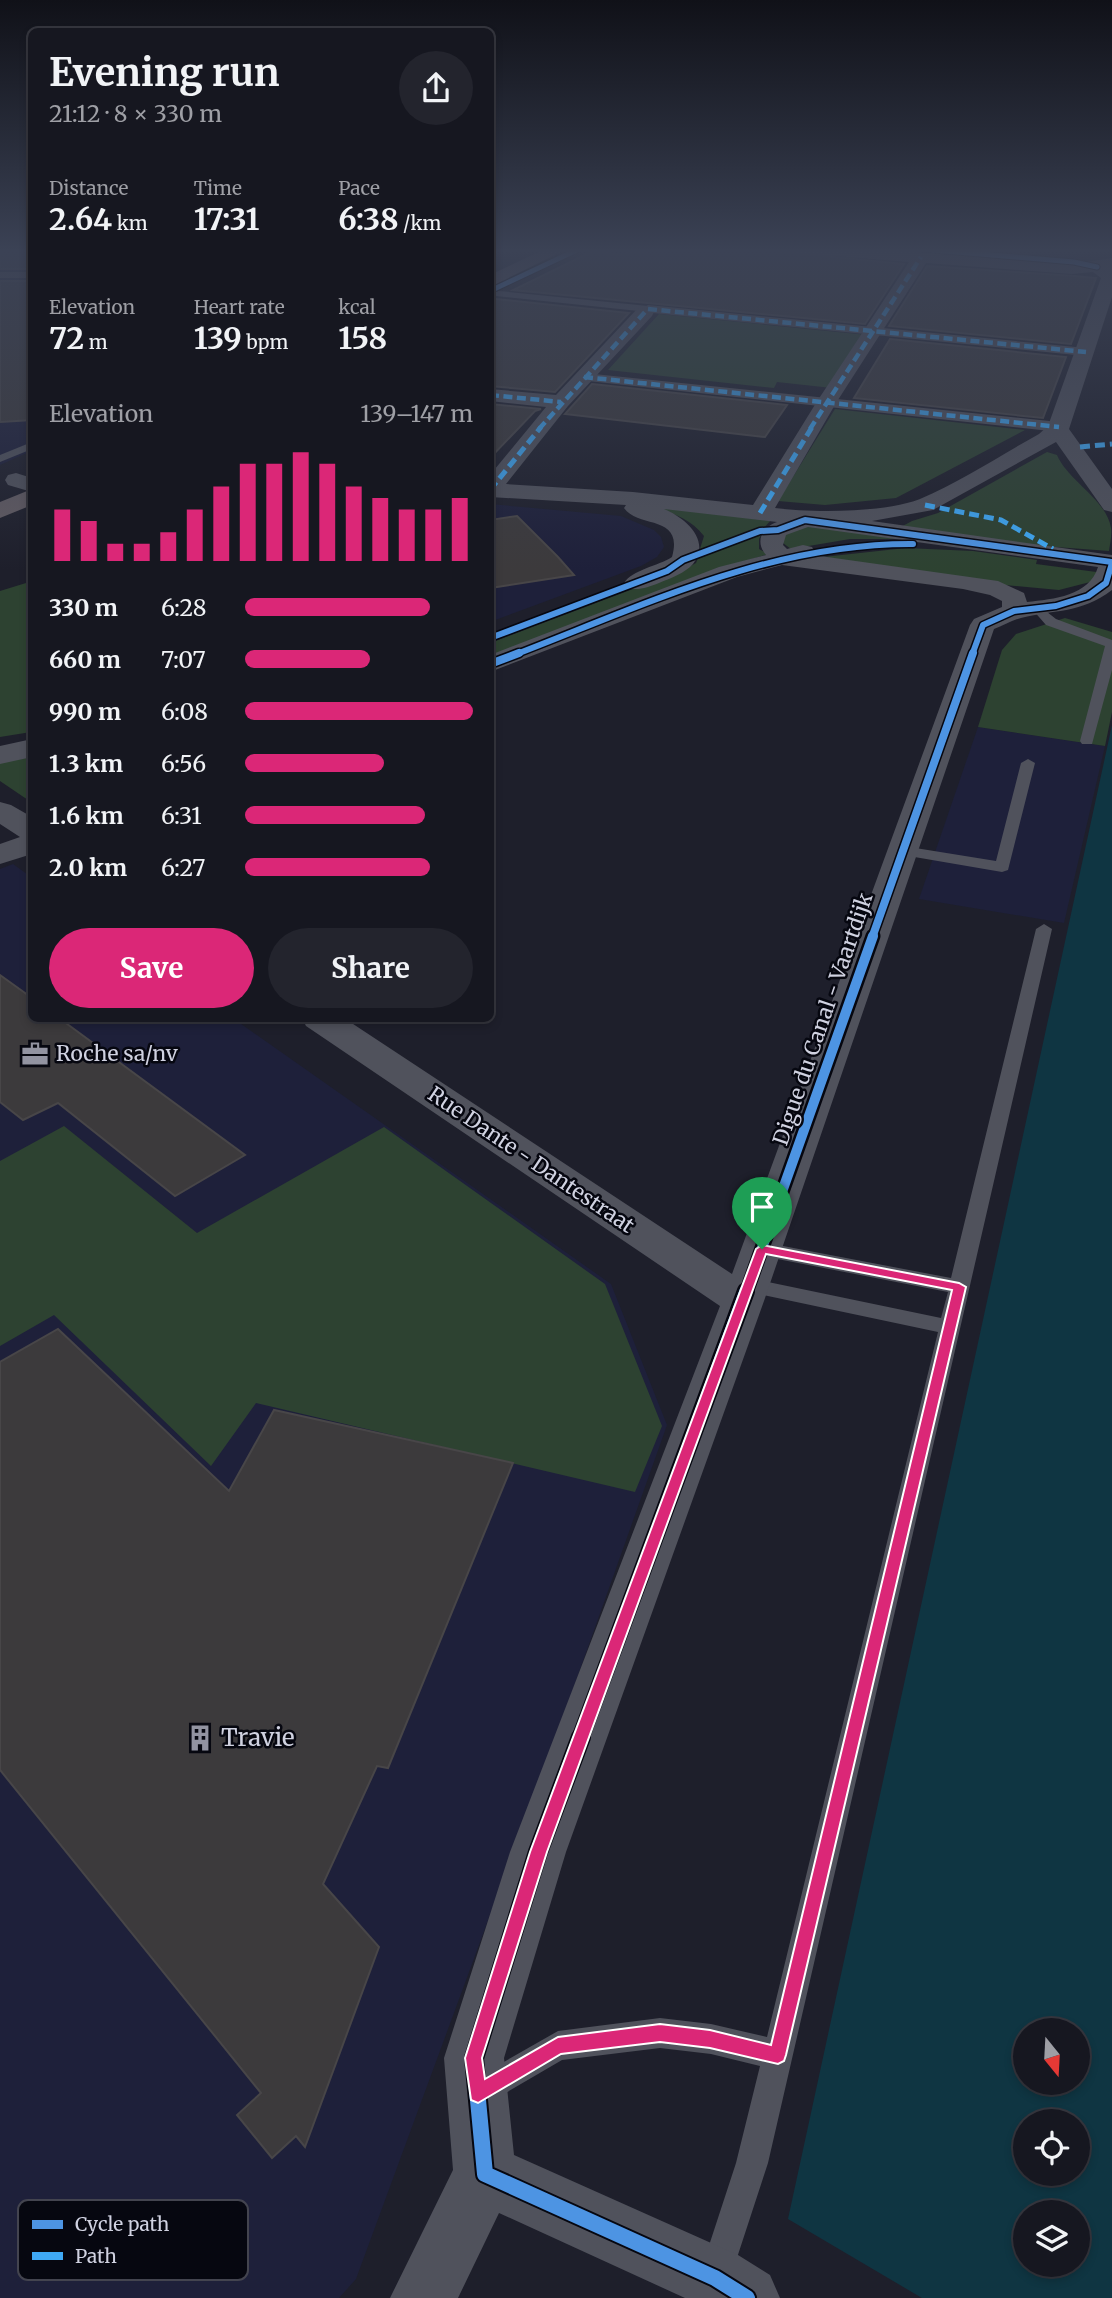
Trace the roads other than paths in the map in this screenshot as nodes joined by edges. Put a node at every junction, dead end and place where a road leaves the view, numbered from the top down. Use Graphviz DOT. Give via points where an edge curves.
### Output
graph roads {
  1 [pos="605,355"];
  2 [pos="859,355"];
  3 [pos="1085,355"];
  4 [pos="584,377"];
  5 [pos="494,395"];
  6 [pos="561,402"];
  7 [pos="826,403"];
  8 [pos="1059,428"];
  9 [pos="28,447"];
  10 [pos="0,459"];
  11 [pos="22,485"];
  12 [pos="494,485"];
  13 [pos="494,490"];
  14 [pos="589,497"];
  15 [pos="1112,505"];
  16 [pos="0,511"];
  17 [pos="760,513"];
  18 [pos="805,520"];
  19 [pos="1014,550"];
  20 [pos="782,558"];
  21 [pos="1112,562"];
  22 [pos="1026,610"];
  23 [pos="494,636"];
  24 [pos="494,662"];
  25 [pos="1087,741"];
  26 [pos="28,749"];
  27 [pos="0,755"];
  28 [pos="1028,763"];
  29 [pos="0,811"];
  30 [pos="28,828"];
  31 [pos="28,845"];
  32 [pos="902,851"];
  33 [pos="0,855"];
  34 [pos="1044,929"];
  35 [pos="326,1022"];
  36 [pos="770,1278"];
  37 [pos="959,1287"];
  38 [pos="950,1328"];
  39 [pos="778,2055"];
  40 [pos="478,2094"];
  41 [pos="485,2174"];
  42 [pos="731,2288"];
  43 [pos="423,2298"];
  1 -- 4 [label="street"];
  2 -- 7 [label="street"];
  3 -- 8 [label="street"];
  4 -- 6 [label="street"];
  4 -- 7 [label="street"];
  5 -- 6 [label="street"];
  6 -- 12 [label="street"];
  7 -- 8 [label="street"];
  7 -- 17 [label="street"];
  8 -- 15 [label="street"];
  8 -- 18 [label="street" via="1047,439 925,505"];
  9 -- 10 [label="lane"];
  11 -- 16 [label="main road"];
  13 -- 14 [label="street"];
  14 -- 17 [label="street"];
  14 -- 23 [label="street" via="643,510 681,529 687,540 683,560 667,571"];
  17 -- 18 [label="street"];
  18 -- 19 [label="street"];
  18 -- 20 [label="street" via="778,530 771,539 771,546"];
  19 -- 20 [label="street" via="846,545"];
  19 -- 21 [label="street"];
  20 -- 22 [label="street" via="892,570 998,589"];
  20 -- 24 [label="street" via="728,572"];
  21 -- 22 [label="street, Digue du Canal - Vaartdijk" via="1106,583 1096,592 1077,601"];
  22 -- 25 [label="lane" via="1112,644"];
  22 -- 32 [label="street, Digue du Canal - Vaartdijk" via="983,625"];
  26 -- 27 [label="street"];
  28 -- 32 [label="lane" via="1002,867"];
  29 -- 30 [label="street"];
  31 -- 33 [label="street"];
  32 -- 36 [label="street, Digue du Canal - Vaartdijk"];
  34 -- 37 [label="lane"];
  35 -- 36 [label="street, Rue Dante - Dantestraat"];
  36 -- 37 [label="lane"];
  36 -- 38 [label="lane"];
  36 -- 40 [label="street, Digue du Canal - Vaartdijk" via="538,1852 474,2058"];
  37 -- 38 [label="lane"];
  38 -- 39 [label="lane"];
  39 -- 40 [label="lane" via="660,2033 584,2042 558,2046"];
  39 -- 42 [label="lane" via="752,2163"];
  40 -- 41 [label="street, Digue du Canal - Vaartdijk"];
  41 -- 42 [label="street"];
  41 -- 43 [label="street"];
}
